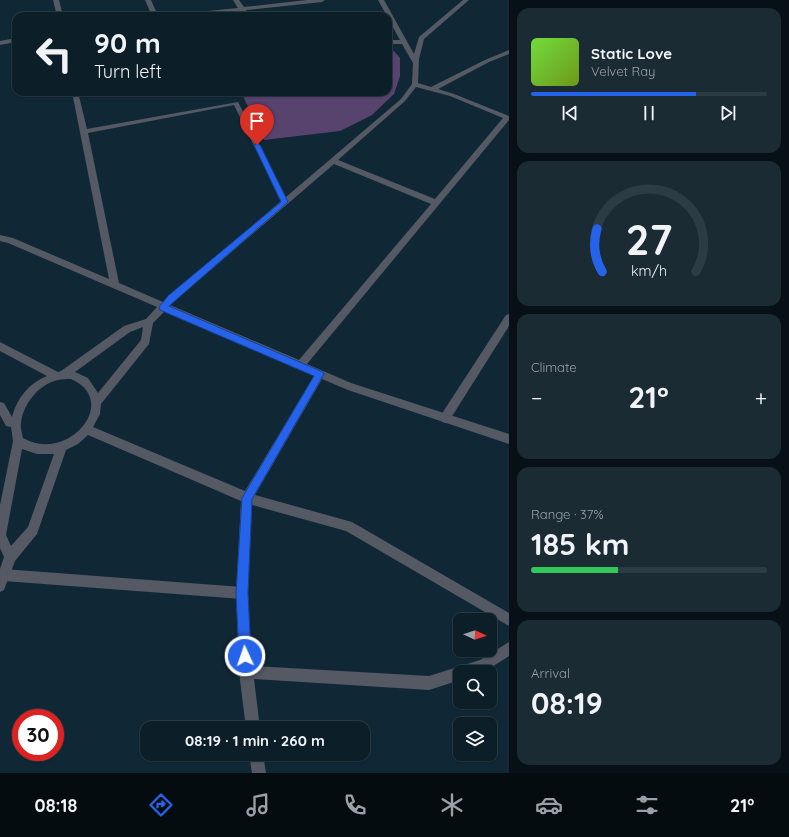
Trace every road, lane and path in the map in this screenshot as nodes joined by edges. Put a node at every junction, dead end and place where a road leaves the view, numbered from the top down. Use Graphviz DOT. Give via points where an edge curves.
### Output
graph roads {
  1 [pos="56,0"];
  2 [pos="148,0"];
  3 [pos="236,0"];
  4 [pos="322,0"];
  5 [pos="381,0"];
  6 [pos="466,0"];
  7 [pos="241,8"];
  8 [pos="59,12"];
  9 [pos="153,12"];
  10 [pos="210,12"];
  11 [pos="244,12"];
  12 [pos="388,12"];
  13 [pos="392,20"];
  14 [pos="12,40"];
  15 [pos="0,42"];
  16 [pos="392,42"];
  17 [pos="404,42"];
  18 [pos="509,52"];
  19 [pos="416,63"];
  20 [pos="415,84"];
  21 [pos="432,89"];
  22 [pos="75,96"];
  23 [pos="508,118"];
  24 [pos="84,132"];
  25 [pos="332,160"];
  26 [pos="285,202"];
  27 [pos="436,203"];
  28 [pos="0,238"];
  29 [pos="115,286"];
  30 [pos="163,307"];
  31 [pos="509,318"];
  32 [pos="150,322"];
  33 [pos="0,346"];
  34 [pos="300,366"];
  35 [pos="60,374"];
  36 [pos="320,374"];
  37 [pos="97,402"];
  38 [pos="0,406"];
  39 [pos="444,418"];
  40 [pos="10,423"];
  41 [pos="86,429"];
  42 [pos="509,439"];
  43 [pos="18,441"];
  44 [pos="61,448"];
  45 [pos="247,498"];
  46 [pos="0,535"];
  47 [pos="10,557"];
  48 [pos="2,580"];
  49 [pos="242,593"];
  50 [pos="509,620"];
  51 [pos="509,648"];
  52 [pos="484,665"];
  53 [pos="246,672"];
  54 [pos="453,675"];
  55 [pos="252,721"];
  56 [pos="257,761"];
  57 [pos="259,773"];
  1 -- 8 [label="street"];
  2 -- 9 [label="street"];
  3 -- 7 [label="street"];
  4 -- 7 [label="street"];
  5 -- 12 [label="street"];
  6 -- 19 [label="street" via="421,38"];
  7 -- 10 [label="street"];
  7 -- 11 [label="street"];
  13 -- 17 [label="street"];
  14 -- 15 [label="street"];
  16 -- 17 [label="street"];
  17 -- 19 [label="street"];
  18 -- 21 [label="street"];
  19 -- 20 [label="street"];
  20 -- 21 [label="street"];
  20 -- 25 [label="street" via="403,100"];
  21 -- 23 [label="street"];
  22 -- 24 [label="street"];
  23 -- 27 [label="street"];
  24 -- 26 [label="street" via="236,103"];
  24 -- 29 [label="street"];
  25 -- 26 [label="street"];
  25 -- 27 [label="street"];
  26 -- 30 [label="street"];
  27 -- 34 [label="street"];
  28 -- 29 [label="street" via="10,240"];
  29 -- 30 [label="street"];
  30 -- 32 [label="street"];
  30 -- 34 [label="street"];
  31 -- 39 [label="street"];
  32 -- 35 [label="street" via="127,329"];
  32 -- 37 [label="street" via="146,341"];
  33 -- 35 [label="street"];
  34 -- 36 [label="street"];
  35 -- 37 [label="street" via="77,377 87,384"];
  35 -- 40 [label="street" via="43,378 25,391 18,399"];
  36 -- 39 [label="street"];
  36 -- 45 [label="street"];
  37 -- 41 [label="street" via="96,413"];
  38 -- 40 [label="street"];
  39 -- 42 [label="street"];
  40 -- 43 [label="street" via="12,433"];
  41 -- 44 [label="street" via="74,441"];
  41 -- 45 [label="street"];
  43 -- 44 [label="street" via="37,450"];
  43 -- 46 [label="street"];
  44 -- 47 [label="street" via="33,530"];
  45 -- 49 [label="street"];
  45 -- 50 [label="street" via="348,526"];
  46 -- 47 [label="street"];
  47 -- 48 [label="street"];
  48 -- 49 [label="street"];
  49 -- 53 [label="street"];
  51 -- 52 [label="street"];
  53 -- 54 [label="street" via="430,683"];
  53 -- 55 [label="street"];
  56 -- 57 [label="street"];
}
